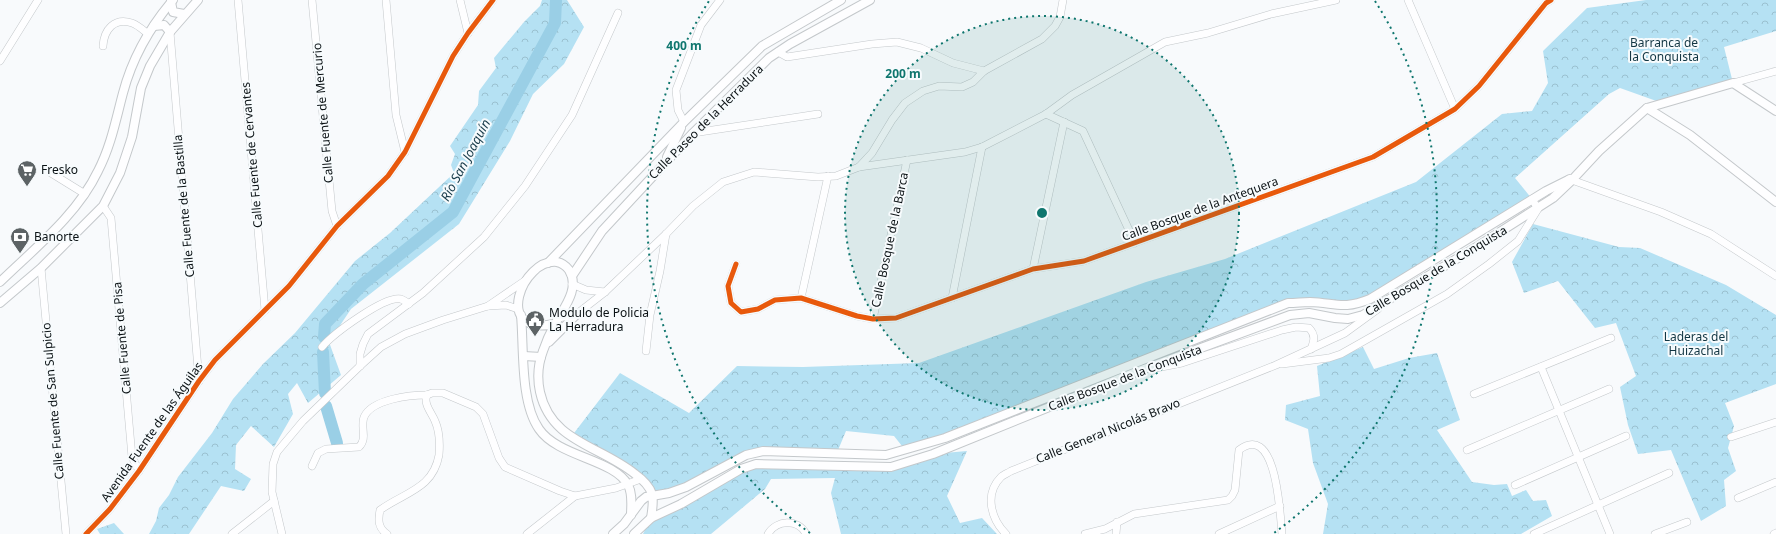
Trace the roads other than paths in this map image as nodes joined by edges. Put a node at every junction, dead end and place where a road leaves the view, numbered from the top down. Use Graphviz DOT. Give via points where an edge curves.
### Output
graph roads {
  1 [pos="31,0"];
  2 [pos="38,0"];
  3 [pos="198,0"];
  4 [pos="238,0"];
  5 [pos="312,0"];
  6 [pos="386,0"];
  7 [pos="460,0"];
  8 [pos="493,0"];
  9 [pos="720,0"];
  10 [pos="841,0"];
  11 [pos="870,0"];
  12 [pos="1063,0"];
  13 [pos="1336,0"];
  14 [pos="1408,0"];
  15 [pos="1551,0"];
  16 [pos="172,1"];
  17 [pos="32,9"];
  18 [pos="618,13"];
  19 [pos="184,14"];
  20 [pos="154,26"];
  21 [pos="170,32"];
  22 [pos="468,33"];
  23 [pos="148,34"];
  24 [pos="103,46"];
  25 [pos="778,52"];
  26 [pos="0,61"];
  27 [pos="984,71"];
  28 [pos="1776,71"];
  29 [pos="1733,83"];
  30 [pos="1647,108"];
  31 [pos="1454,109"];
  32 [pos="1776,111"];
  33 [pos="818,114"];
  34 [pos="1046,114"];
  35 [pos="684,122"];
  36 [pos="1064,122"];
  37 [pos="693,133"];
  38 [pos="982,147"];
  39 [pos="405,152"];
  40 [pos="907,160"];
  41 [pos="664,163"];
  42 [pos="859,167"];
  43 [pos="51,173"];
  44 [pos="828,176"];
  45 [pos="1572,179"];
  46 [pos="85,194"];
  47 [pos="1532,199"];
  48 [pos="1776,202"];
  49 [pos="103,206"];
  50 [pos="1538,209"];
  51 [pos="338,226"];
  52 [pos="666,234"];
  53 [pos="1472,236"];
  54 [pos="1135,243"];
  55 [pos="1478,246"];
  56 [pos="548,263"];
  57 [pos="736,264"];
  58 [pos="41,268"];
  59 [pos="1032,269"];
  60 [pos="1776,274"];
  61 [pos="526,280"];
  62 [pos="572,280"];
  63 [pos="0,282"];
  64 [pos="605,292"];
  65 [pos="801,298"];
  66 [pos="952,298"];
  67 [pos="1389,300"];
  68 [pos="0,303"];
  69 [pos="409,304"];
  70 [pos="488,306"];
  71 [pos="265,310"];
  72 [pos="519,312"];
  73 [pos="578,313"];
  74 [pos="873,319"];
  75 [pos="557,321"];
  76 [pos="1611,338"];
  77 [pos="545,345"];
  78 [pos="322,347"];
  79 [pos="1311,349"];
  80 [pos="646,352"];
  81 [pos="524,356"];
  82 [pos="541,357"];
  83 [pos="1276,365"];
  84 [pos="360,366"];
  85 [pos="1541,367"];
  86 [pos="1136,372"];
  87 [pos="199,381"];
  88 [pos="1609,389"];
  89 [pos="1474,394"];
  90 [pos="427,396"];
  91 [pos="1559,411"];
  92 [pos="1776,422"];
  93 [pos="1626,436"];
  94 [pos="1731,437"];
  95 [pos="1467,450"];
  96 [pos="1578,457"];
  97 [pos="312,466"];
  98 [pos="139,471"];
  99 [pos="1669,472"];
  100 [pos="641,479"];
  101 [pos="1776,482"];
  102 [pos="628,485"];
  103 [pos="1515,485"];
  104 [pos="669,493"];
  105 [pos="652,495"];
  106 [pos="575,496"];
  107 [pos="1738,498"];
  108 [pos="274,501"];
  109 [pos="1598,504"];
  110 [pos="1280,506"];
  111 [pos="673,508"];
  112 [pos="631,516"];
  113 [pos="651,518"];
  114 [pos="1117,522"];
  115 [pos="1687,522"];
  116 [pos="66,534"];
  117 [pos="86,534"];
  118 [pos="232,534"];
  119 [pos="282,534"];
  120 [pos="387,534"];
  121 [pos="527,534"];
  122 [pos="613,534"];
  123 [pos="634,534"];
  124 [pos="768,534"];
  125 [pos="806,534"];
  126 [pos="1006,534"];
  127 [pos="1085,534"];
  128 [pos="1116,534"];
  129 [pos="1219,534"];
  130 [pos="1282,534"];
  131 [pos="1534,534"];
  132 [pos="1610,534"];
  133 [pos="1655,534"];
  1 -- 17 [label="street"];
  2 -- 17 [label="street"];
  3 -- 19 [label="main road"];
  4 -- 71 [label="street, Calle Fuente de Cervantes"];
  5 -- 51 [label="street, Calle Fuente de Mercurio" via="332,211"];
  6 -- 39 [label="street" via="396,115"];
  7 -- 22 [label="street"];
  8 -- 22 [label="street, Avenida Fuente de las Águilas"];
  9 -- 35 [label="street" via="701,25 676,90 678,110"];
  10 -- 35 [label="main road, Calle Paseo de la Herradura" via="762,46"];
  11 -- 25 [label="main road, Calle Paseo de la Herradura"];
  12 -- 27 [label="street" via="1056,26 1042,38"];
  13 -- 34 [label="street" via="1270,14 1164,42 1072,95"];
  14 -- 31 [label="street"];
  15 -- 31 [label="street, Calle Bosque de la Antequera" via="1479,86"];
  16 -- 19 [label="main road" via="173,12"];
  16 -- 20 [label="main road"];
  17 -- 26 [label="street"];
  18 -- 69 [label="street" via="572,115 526,186 484,237"];
  19 -- 21 [label="main road"];
  20 -- 21 [label="main road" via="164,25"];
  20 -- 23 [label="main road"];
  21 -- 49 [label="main road" via="147,73 120,173"];
  21 -- 87 [label="street, Calle Fuente de la Bastilla"];
  22 -- 39 [label="street, Avenida Fuente de las Águilas" via="453,56"];
  23 -- 24 [label="street" via="133,23 120,23 110,26 107,30"];
  23 -- 46 [label="main road" via="127,80 104,159"];
  25 -- 27 [label="street" via="787,57 897,42 921,48 953,63"];
  25 -- 37 [label="main road, Calle Paseo de la Herradura"];
  27 -- 42 [label="street" via="973,82 962,87 939,86 923,91 905,103 872,153"];
  28 -- 29 [label="street, Calle Bosque de la Conquista"];
  29 -- 30 [label="main road, Calle Bosque de la Conquista"];
  29 -- 32 [label="main road"];
  30 -- 45 [label="main road, Calle Bosque de la Conquista"];
  30 -- 48 [label="main road" via="1690,136"];
  31 -- 54 [label="street, Calle Bosque de la Antequera" via="1373,157"];
  33 -- 37 [label="street"];
  34 -- 36 [label="street"];
  34 -- 38 [label="street"];
  35 -- 41 [label="main road"];
  35 -- 56 [label="main road, Calle Paseo de la Herradura"];
  36 -- 54 [label="street" via="1083,131"];
  36 -- 59 [label="street"];
  37 -- 41 [label="main road, Calle Paseo de la Herradura"];
  38 -- 40 [label="street" via="965,152"];
  38 -- 66 [label="street"];
  39 -- 51 [label="street, Avenida Fuente de las Águilas" via="388,176"];
  40 -- 42 [label="street"];
  40 -- 74 [label="street, Calle Bosque de la Barca"];
  41 -- 62 [label="main road, Calle Paseo de la Herradura" via="602,231"];
  42 -- 44 [label="street" via="836,176"];
  43 -- 46 [label="street"];
  44 -- 52 [label="street" via="754,172 723,182 693,206"];
  44 -- 65 [label="street"];
  45 -- 47 [label="main road, Calle Bosque de la Conquista"];
  45 -- 50 [label="main road, Calle Bosque de la Conquista"];
  45 -- 60 [label="street" via="1661,212 1711,234"];
  46 -- 63 [label="main road"];
  47 -- 50 [label="street"];
  47 -- 53 [label="main road, Calle Bosque de la Conquista"];
  49 -- 58 [label="main road"];
  49 -- 98 [label="street, Calle Fuente de Pisa" via="111,218 132,457"];
  50 -- 55 [label="main road, Calle Bosque de la Conquista"];
  50 -- 83 [label="street, Calle General Nicolás Bravo" via="1518,241 1447,294 1341,354"];
  51 -- 71 [label="street, Avenida Fuente de las Águilas" via="289,286"];
  52 -- 64 [label="street"];
  52 -- 80 [label="street" via="650,315"];
  53 -- 55 [label="main road"];
  53 -- 104 [label="main road, Calle Bosque de la Conquista" via="1370,299 1337,306 1311,302 1288,303 945,438 886,455 763,451 746,455 686,487"];
  54 -- 59 [label="street, Calle Bosque de la Antequera" via="1084,260"];
  55 -- 67 [label="main road, Calle Bosque de la Conquista"];
  56 -- 61 [label="main road"];
  56 -- 62 [label="main road" via="562,264 570,271"];
  57 -- 65 [label="street" via="728,286 731,303 741,312 758,309 775,300"];
  58 -- 68 [label="main road"];
  58 -- 116 [label="street, Calle Fuente de San Sulpicio"];
  59 -- 66 [label="street, Calle Bosque de la Antequera"];
  61 -- 70 [label="street"];
  61 -- 72 [label="main road" via="519,292"];
  62 -- 64 [label="street" via="586,290"];
  62 -- 75 [label="main road" via="567,304"];
  64 -- 73 [label="street"];
  65 -- 74 [label="street, Calle Bosque de la Antequera"];
  66 -- 74 [label="street, Calle Bosque de la Antequera" via="896,318"];
  67 -- 79 [label="street, Calle General Nicolás Bravo" via="1345,333"];
  67 -- 86 [label="main road, Calle Bosque de la Conquista" via="1363,315 1348,319 1309,313 1290,315"];
  69 -- 78 [label="street" via="400,299 384,302 331,336"];
  69 -- 84 [label="street" via="368,334 360,354"];
  70 -- 72 [label="street" via="506,305"];
  70 -- 84 [label="street" via="405,334 381,347"];
  71 -- 87 [label="street, Avenida Fuente de las Águilas" via="215,360"];
  72 -- 75 [label="main road" via="529,323 536,325"];
  72 -- 81 [label="main road"];
  73 -- 75 [label="street"];
  73 -- 77 [label="main road"];
  75 -- 77 [label="main road"];
  76 -- 85 [label="street"];
  77 -- 82 [label="main road"];
  79 -- 83 [label="street, Calle General Nicolás Bravo"];
  79 -- 86 [label="street" via="1314,342 1313,332 1309,328 1296,327 1182,363"];
  81 -- 82 [label="main road"];
  81 -- 102 [label="main road" via="527,397 539,429 552,443 617,474"];
  82 -- 100 [label="main road" via="538,370 540,391 546,411 554,424 571,437 624,465"];
  83 -- 126 [label="street, Calle General Nicolás Bravo" via="1011,470 1001,477 991,497 994,517"];
  84 -- 108 [label="street" via="303,421 277,452 272,479"];
  85 -- 89 [label="street"];
  85 -- 91 [label="street"];
  86 -- 111 [label="main road, Calle Bosque de la Conquista" via="933,454 891,467 756,464"];
  87 -- 98 [label="street, Avenida Fuente de las Águilas"];
  88 -- 91 [label="street"];
  90 -- 97 [label="street" via="406,396 379,404 364,417 364,439 359,447 326,449 318,453"];
  90 -- 106 [label="street" via="438,392 476,407 483,414 499,458 505,467"];
  90 -- 120 [label="street" via="427,406 439,435 437,466 431,477 419,488 380,510 378,521 382,531"];
  91 -- 95 [label="street"];
  91 -- 96 [label="street"];
  92 -- 94 [label="street"];
  93 -- 96 [label="street"];
  96 -- 103 [label="street"];
  96 -- 109 [label="street"];
  98 -- 117 [label="street, Avenida Fuente de las Águilas" via="110,509"];
  99 -- 109 [label="street"];
  100 -- 102 [label="street"];
  100 -- 105 [label="main road"];
  101 -- 107 [label="street"];
  102 -- 106 [label="street"];
  102 -- 112 [label="main road" via="632,498"];
  104 -- 105 [label="main road, Calle Bosque de la Conquista"];
  104 -- 111 [label="main road"];
  105 -- 112 [label="main road" via="641,501"];
  105 -- 113 [label="main road"];
  106 -- 121 [label="street"];
  108 -- 118 [label="street"];
  108 -- 119 [label="street"];
  109 -- 131 [label="street"];
  109 -- 132 [label="street"];
  110 -- 114 [label="street" via="1268,455 1257,445 1244,446 1239,450 1235,490 1228,500 1134,514"];
  110 -- 129 [label="street"];
  110 -- 130 [label="street"];
  111 -- 113 [label="main road, Calle Bosque de la Conquista"];
  112 -- 122 [label="main road"];
  113 -- 123 [label="main road, Calle Bosque de la Conquista"];
  114 -- 127 [label="street" via="1105,529"];
  114 -- 128 [label="street"];
  115 -- 133 [label="street"];
  124 -- 125 [label="street" via="771,528 782,522 795,524"];
}
